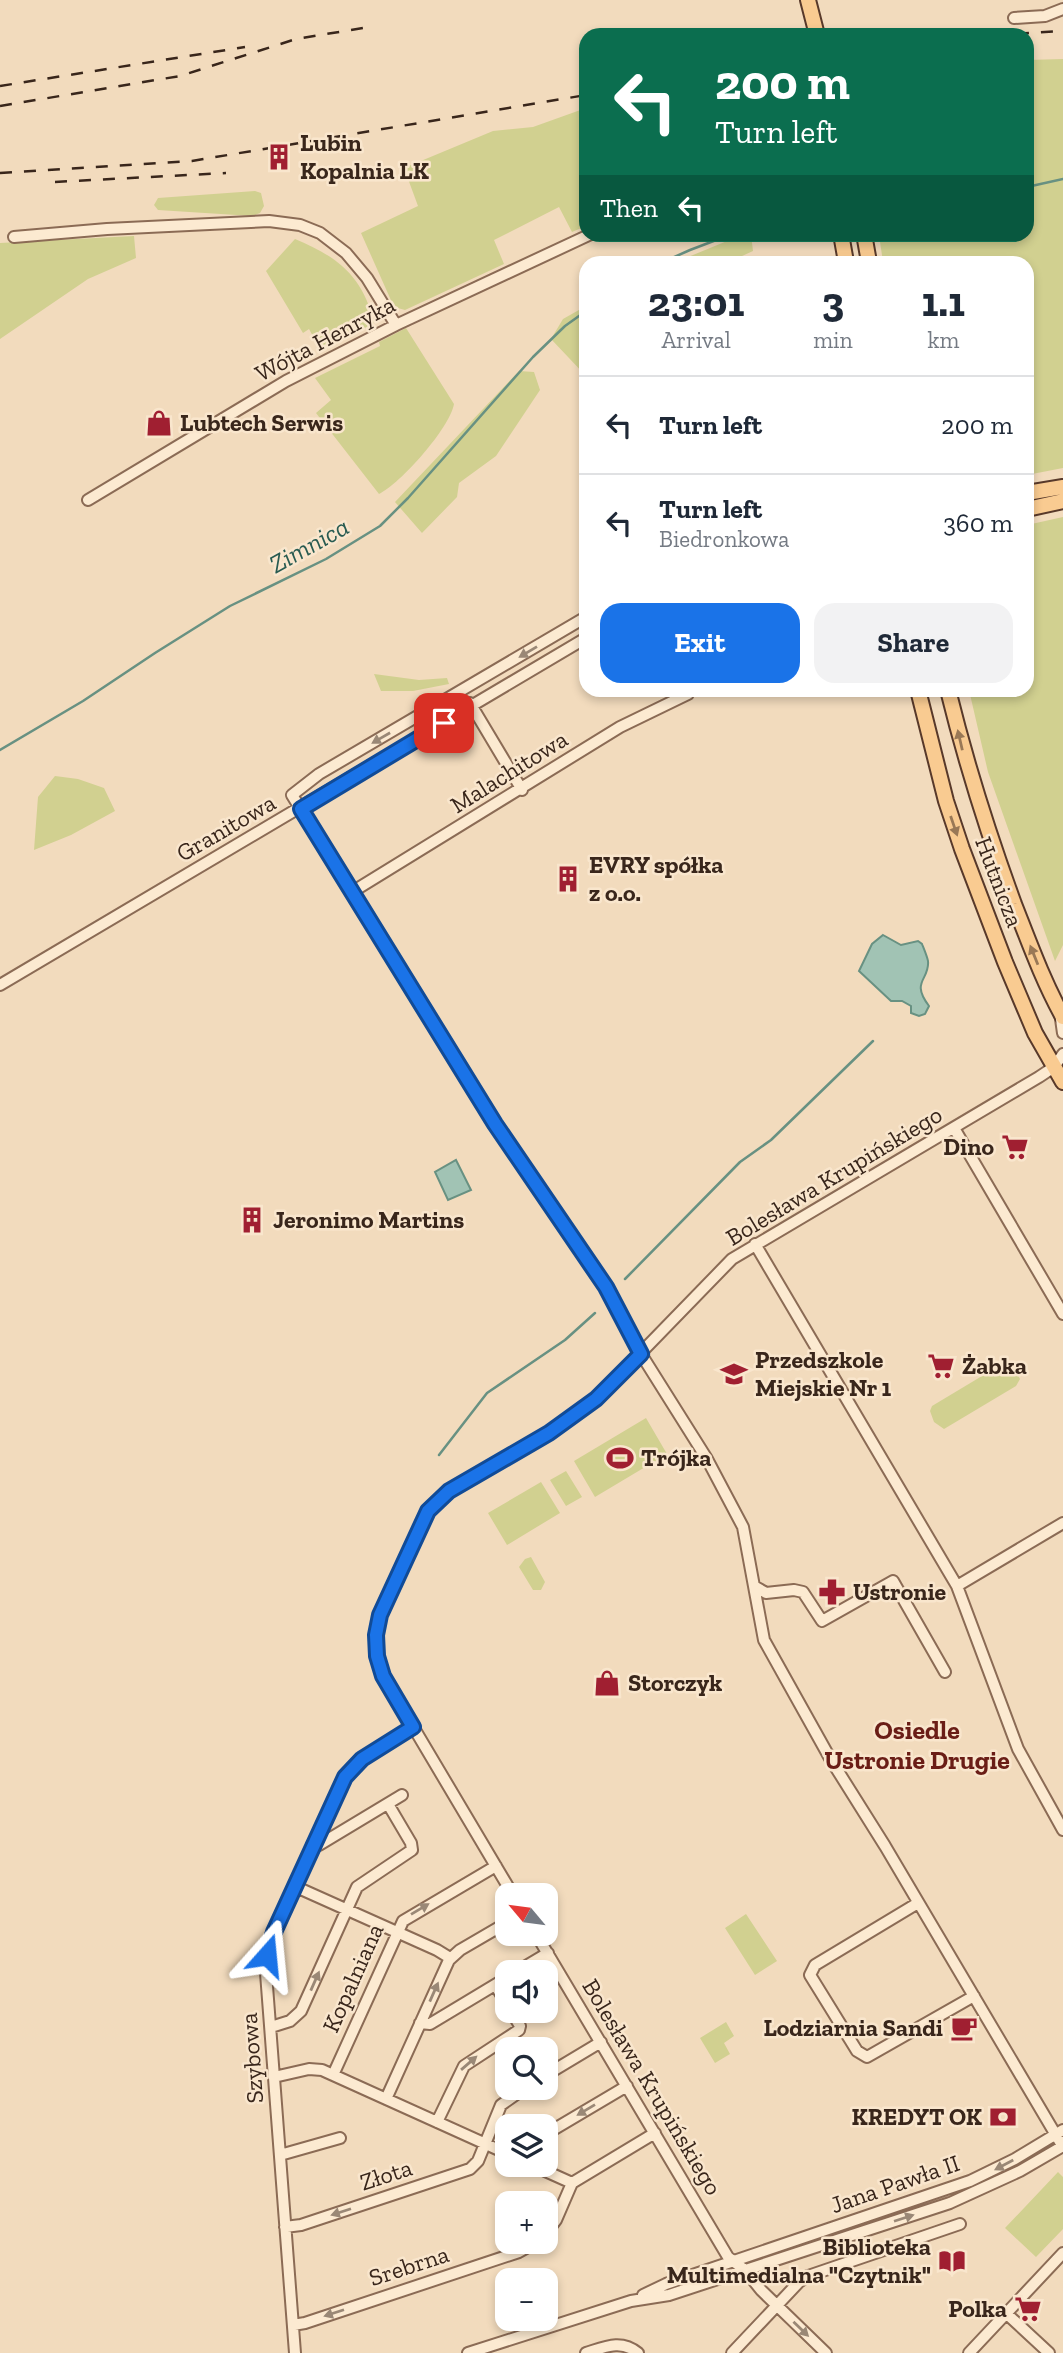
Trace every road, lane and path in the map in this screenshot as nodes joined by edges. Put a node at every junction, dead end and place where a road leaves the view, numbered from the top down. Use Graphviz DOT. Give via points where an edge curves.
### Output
graph roads {
  1 [pos="808,0"];
  2 [pos="1063,9"];
  3 [pos="1014,18"];
  4 [pos="815,28"];
  5 [pos="14,237"];
  6 [pos="579,240"];
  7 [pos="396,325"];
  8 [pos="1063,487"];
  9 [pos="1034,492"];
  10 [pos="88,500"];
  11 [pos="1063,501"];
  12 [pos="1034,507"];
  13 [pos="579,621"];
  14 [pos="579,642"];
  15 [pos="462,692"];
  16 [pos="682,697"];
  17 [pos="920,697"];
  18 [pos="950,697"];
  19 [pos="472,706"];
  20 [pos="522,790"];
  21 [pos="301,809"];
  22 [pos="352,892"];
  23 [pos="0,985"];
  24 [pos="1061,1014"];
  25 [pos="1063,1033"];
  26 [pos="1063,1054"];
  27 [pos="1059,1066"];
  28 [pos="1063,1082"];
  29 [pos="954,1128"];
  30 [pos="755,1244"];
  31 [pos="1063,1314"];
  32 [pos="641,1354"];
  33 [pos="1063,1523"];
  34 [pos="754,1586"];
  35 [pos="957,1586"];
  36 [pos="945,1672"];
  37 [pos="413,1727"];
  38 [pos="402,1795"];
  39 [pos="388,1804"];
  40 [pos="1063,1830"];
  41 [pos="312,1845"];
  42 [pos="496,1866"];
  43 [pos="506,1883"];
  44 [pos="294,1886"];
  45 [pos="918,1903"];
  46 [pos="346,1910"];
  47 [pos="495,1930"];
  48 [pos="397,1932"];
  49 [pos="544,1946"];
  50 [pos="548,1953"];
  51 [pos="450,1958"];
  52 [pos="536,1960"];
  53 [pos="495,1985"];
  54 [pos="974,1996"];
  55 [pos="420,2023"];
  56 [pos="518,2023"];
  57 [pos="271,2027"];
  58 [pos="601,2042"];
  59 [pos="558,2068"];
  60 [pos="333,2075"];
  61 [pos="274,2077"];
  62 [pos="627,2086"];
  63 [pos="386,2099"];
  64 [pos="508,2100"];
  65 [pos="437,2122"];
  66 [pos="558,2127"];
  67 [pos="655,2133"];
  68 [pos="1060,2133"];
  69 [pos="340,2138"];
  70 [pos="484,2143"];
  71 [pos="1063,2146"];
  72 [pos="495,2148"];
  73 [pos="280,2155"];
  74 [pos="558,2177"];
  75 [pos="572,2183"];
  76 [pos="558,2215"];
  77 [pos="960,2224"];
  78 [pos="285,2227"];
  79 [pos="1063,2253"];
  80 [pos="513,2254"];
  81 [pos="733,2261"];
  82 [pos="746,2270"];
  83 [pos="631,2301"];
  84 [pos="777,2305"];
  85 [pos="1007,2314"];
  86 [pos="293,2325"];
  87 [pos="295,2353"];
  88 [pos="468,2353"];
  89 [pos="586,2353"];
  90 [pos="638,2353"];
  91 [pos="732,2353"];
  92 [pos="826,2353"];
  93 [pos="969,2353"];
  94 [pos="1049,2353"];
  1 -- 4 [label="main road"];
  2 -- 3 [label="street" via="1045,16"];
  5 -- 7 [label="street" via="256,222 300,225 320,233 346,253"];
  6 -- 7 [label="street, Wójta Henryka"];
  7 -- 10 [label="street, Wójta Henryka" via="286,381"];
  8 -- 9 [label="main road"];
  11 -- 12 [label="main road"];
  13 -- 15 [label="street, Granitowa, one-way"];
  14 -- 19 [label="street, Granitowa"];
  15 -- 19 [label="street"];
  15 -- 21 [label="street, Granitowa, one-way" via="319,774 292,795"];
  16 -- 20 [label="street, Malachitowa" via="620,727"];
  17 -- 27 [label="main road, Hutnicza, one-way" via="962,849 1035,1033"];
  24 -- 18 [label="main road, Hutnicza, one-way" via="985,827"];
  19 -- 20 [label="street"];
  19 -- 21 [label="street, Granitowa"];
  20 -- 22 [label="street, Malachitowa"];
  21 -- 22 [label="street"];
  21 -- 23 [label="street, Granitowa"];
  22 -- 32 [label="street" via="495,1124 606,1287"];
  24 -- 25 [label="street"];
  26 -- 27 [label="street"];
  27 -- 28 [label="main road, Hutnicza"];
  27 -- 29 [label="street, Bolesława Krupińskiego"];
  29 -- 30 [label="street, Bolesława Krupińskiego"];
  29 -- 31 [label="street"];
  30 -- 32 [label="street, Bolesława Krupińskiego" via="732,1259"];
  30 -- 35 [label="street"];
  32 -- 34 [label="street" via="707,1459 743,1527"];
  32 -- 37 [label="street, Bolesława Krupińskiego" via="596,1399 549,1433 449,1491 428,1511 380,1615 376,1635 383,1676"];
  33 -- 35 [label="street"];
  34 -- 36 [label="street" via="766,1593 803,1592 822,1621 893,1581"];
  34 -- 45 [label="street" via="764,1640"];
  35 -- 40 [label="street" via="1018,1749"];
  37 -- 41 [label="street, Szybowa" via="348,1773"];
  37 -- 42 [label="street, Bolesława Krupińskiego"];
  38 -- 39 [label="street"];
  39 -- 41 [label="street" via="318,1846"];
  39 -- 46 [label="street" via="412,1850 360,1884"];
  41 -- 44 [label="street, Szybowa"];
  42 -- 43 [label="street, Bolesława Krupińskiego"];
  48 -- 42 [label="street, Kopalniana, one-way" via="407,1917"];
  44 -- 46 [label="street"];
  44 -- 57 [label="street, Szybowa" via="267,1953"];
  45 -- 54 [label="street"];
  45 -- 54 [label="street" via="815,1965 810,1975 857,2051 867,2057"];
  46 -- 48 [label="street"];
  57 -- 46 [label="street, one-way" via="300,2012"];
  47 -- 51 [label="street"];
  48 -- 51 [label="street"];
  48 -- 60 [label="street, Kopalniana"];
  49 -- 50 [label="street, Bolesława Krupińskiego"];
  50 -- 52 [label="street"];
  50 -- 58 [label="street, Bolesława Krupińskiego"];
  55 -- 51 [label="street, one-way"];
  53 -- 55 [label="street" via="431,2023"];
  54 -- 68 [label="street"];
  55 -- 63 [label="street"];
  65 -- 56 [label="street, one-way" via="464,2066 519,2030"];
  57 -- 61 [label="street, Szybowa"];
  58 -- 59 [label="street"];
  58 -- 62 [label="street, Bolesława Krupińskiego"];
  60 -- 61 [label="street" via="313,2069"];
  60 -- 63 [label="street"];
  61 -- 73 [label="street, Szybowa"];
  62 -- 66 [label="street, one-way"];
  62 -- 67 [label="street, Bolesława Krupińskiego"];
  63 -- 65 [label="street"];
  64 -- 70 [label="street, Złota" via="501,2105"];
  65 -- 70 [label="street"];
  67 -- 75 [label="street"];
  67 -- 81 [label="street, Bolesława Krupińskiego"];
  68 -- 71 [label="street"];
  68 -- 81 [label="street, Jana Pawła II, one-way" via="970,2181"];
  69 -- 73 [label="street"];
  70 -- 72 [label="street"];
  70 -- 78 [label="street, Złota, one-way" via="477,2162 468,2170"];
  82 -- 71 [label="street, Jana Pawła II, one-way" via="950,2203"];
  73 -- 78 [label="street, Szybowa"];
  74 -- 75 [label="street"];
  75 -- 76 [label="street"];
  77 -- 84 [label="street" via="808,2276"];
  78 -- 86 [label="street, Szybowa"];
  79 -- 85 [label="street"];
  80 -- 86 [label="street, Srebrna, one-way"];
  81 -- 82 [label="street"];
  81 -- 83 [label="street, Jana Pawła II"];
  82 -- 83 [label="street, Jana Pawła II" via="669,2295"];
  82 -- 84 [label="street"];
  83 -- 88 [label="street, Jana Pawła II"];
  84 -- 91 [label="street"];
  84 -- 92 [label="street, one-way"];
  85 -- 93 [label="street"];
  85 -- 94 [label="street"];
  86 -- 87 [label="street, Szybowa"];
  89 -- 90 [label="street" via="614,2344"];
}
